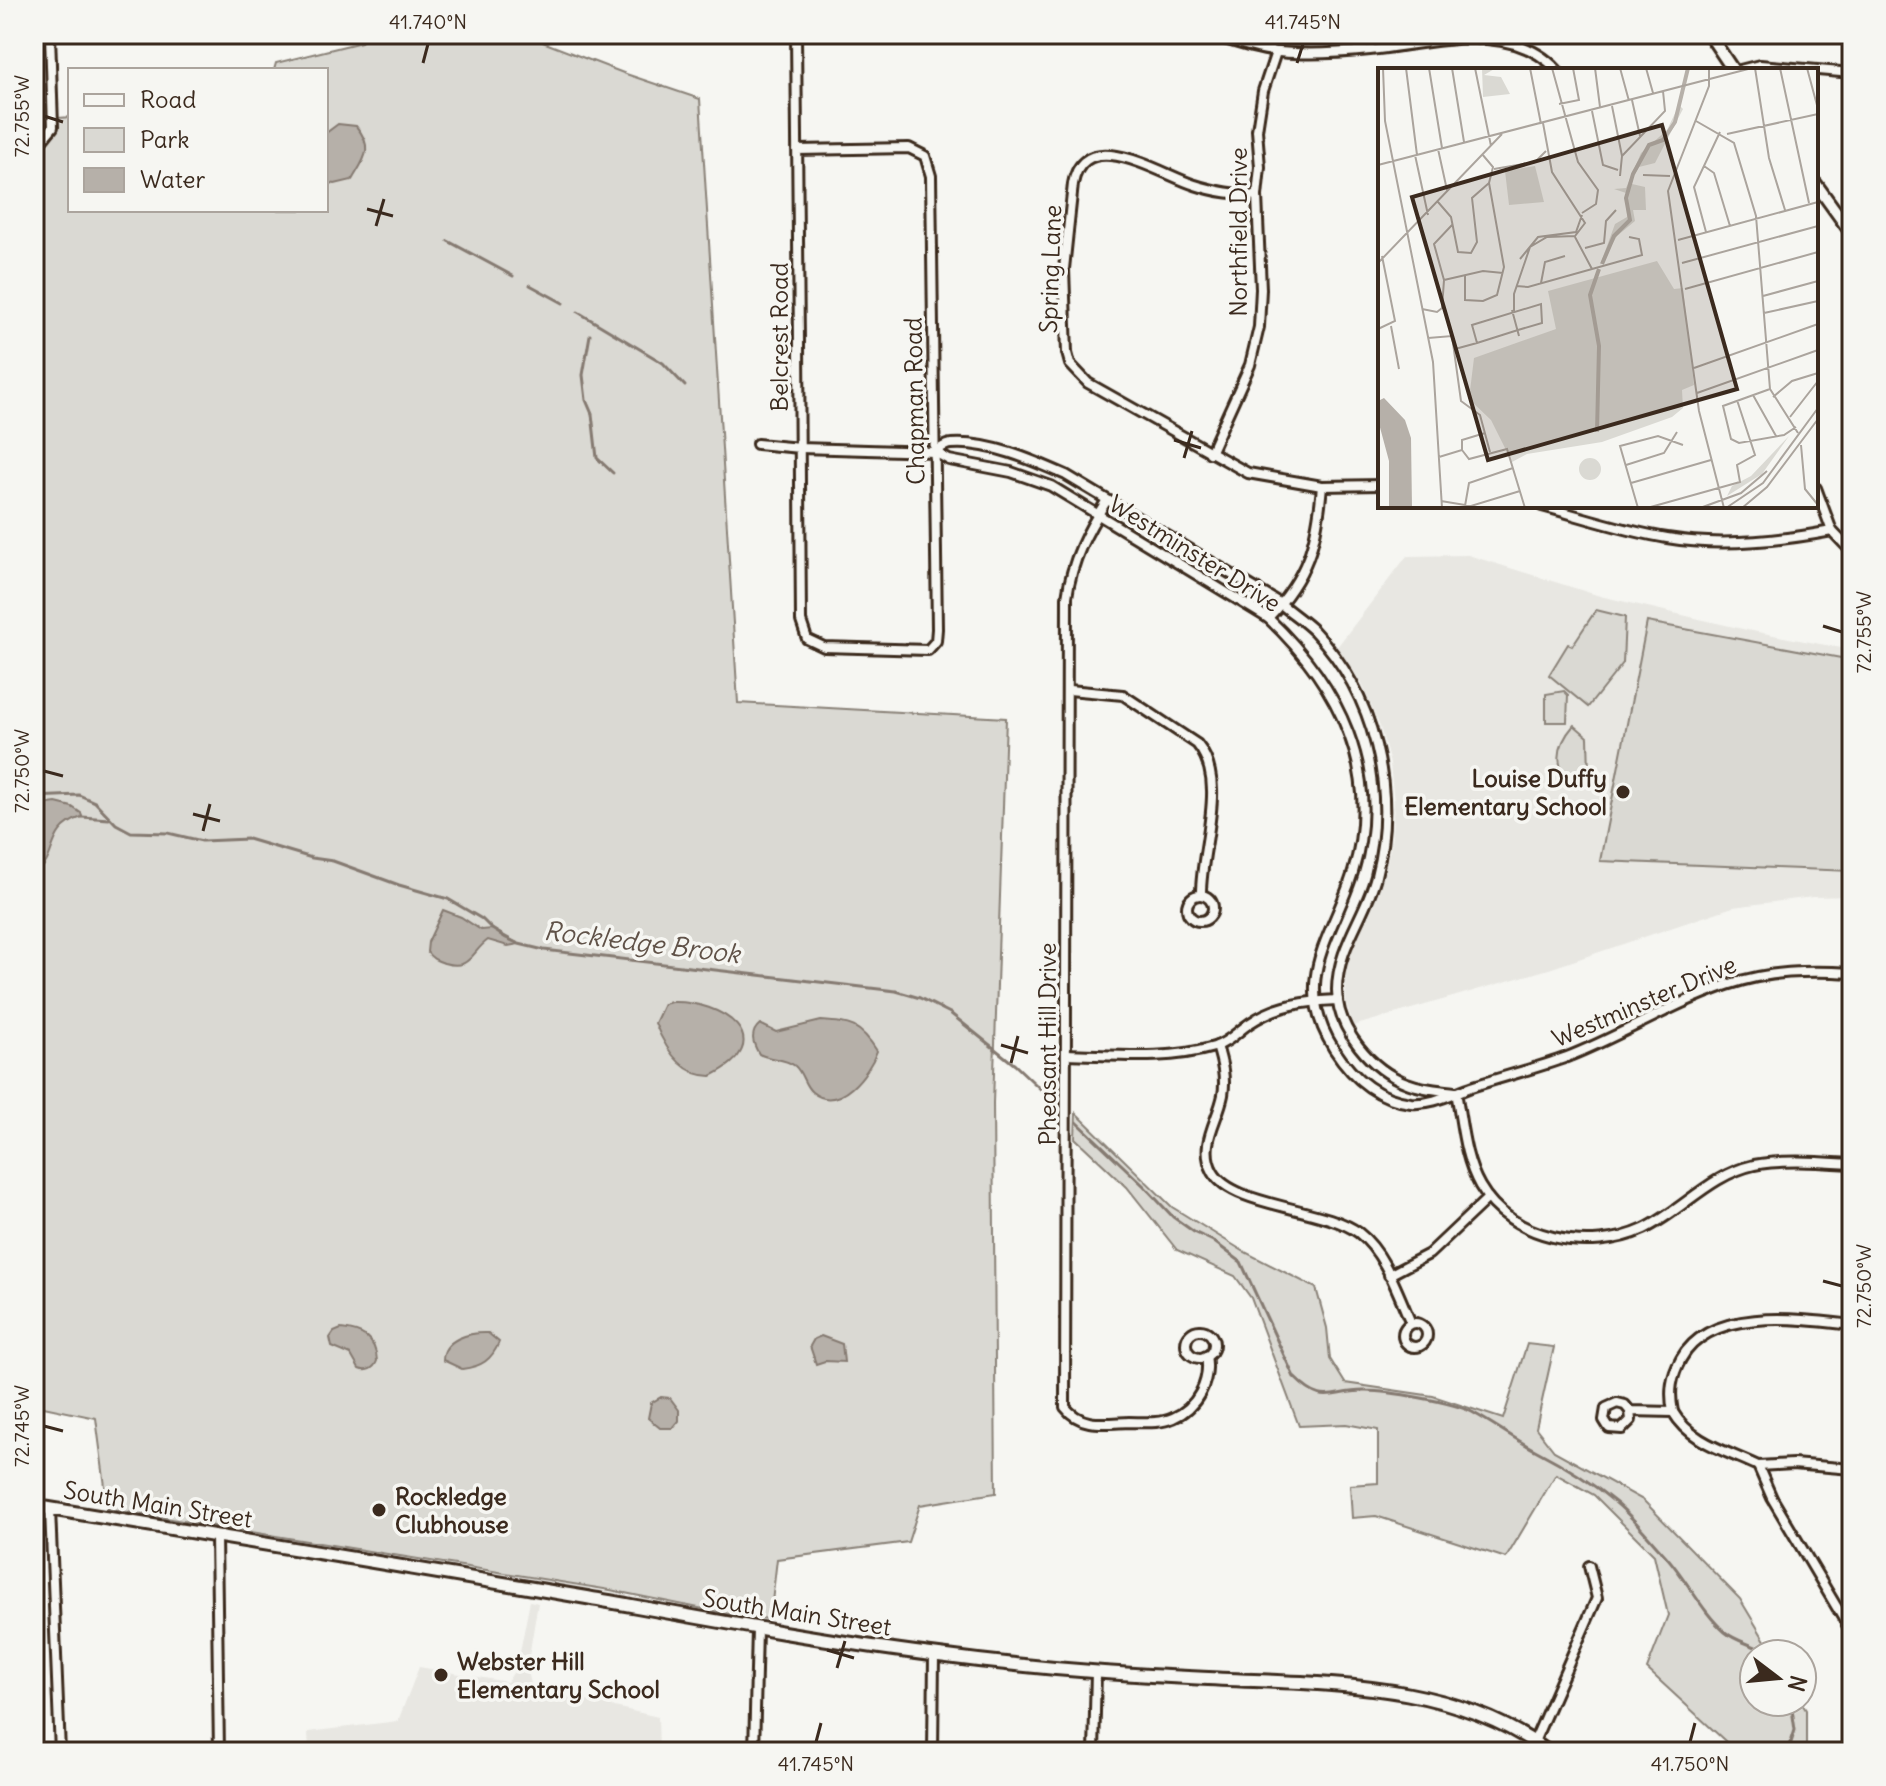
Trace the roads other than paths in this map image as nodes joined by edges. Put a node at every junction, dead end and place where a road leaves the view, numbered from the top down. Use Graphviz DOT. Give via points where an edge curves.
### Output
graph roads {
  1 [pos="50,34"];
  2 [pos="796,34"];
  3 [pos="1207,34"];
  4 [pos="1709,34"];
  5 [pos="1276,52"];
  6 [pos="1554,68"];
  7 [pos="1732,68"];
  8 [pos="1748,68"];
  9 [pos="1794,68"];
  10 [pos="1818,70"];
  11 [pos="1852,73"];
  12 [pos="34,146"];
  13 [pos="797,150"];
  14 [pos="1818,187"];
  15 [pos="1257,196"];
  16 [pos="1852,234"];
  17 [pos="757,444"];
  18 [pos="800,448"];
  19 [pos="935,452"];
  20 [pos="1210,453"];
  21 [pos="1378,485"];
  22 [pos="1322,486"];
  23 [pos="1818,493"];
  24 [pos="1107,500"];
  25 [pos="1549,508"];
  26 [pos="1097,516"];
  27 [pos="1832,531"];
  28 [pos="1852,552"];
  29 [pos="1281,604"];
  30 [pos="1268,618"];
  31 [pos="807,639"];
  32 [pos="1069,690"];
  33 [pos="1201,895"];
  34 [pos="1852,973"];
  35 [pos="1338,1000"];
  36 [pos="1316,1001"];
  37 [pos="1217,1046"];
  38 [pos="1067,1054"];
  39 [pos="1456,1092"];
  40 [pos="1852,1164"];
  41 [pos="1488,1198"];
  42 [pos="1389,1275"];
  43 [pos="1411,1323"];
  44 [pos="1852,1325"];
  45 [pos="1206,1356"];
  46 [pos="1630,1411"];
  47 [pos="1673,1412"];
  48 [pos="1758,1466"];
  49 [pos="1852,1469"];
  50 [pos="34,1506"];
  51 [pos="50,1509"];
  52 [pos="216,1536"];
  53 [pos="1589,1566"];
  54 [pos="1848,1621"];
  55 [pos="757,1629"];
  56 [pos="1852,1633"];
  57 [pos="934,1655"];
  58 [pos="1096,1672"];
  59 [pos="1534,1742"];
  60 [pos="60,1752"];
  61 [pos="219,1752"];
  62 [pos="754,1752"];
  63 [pos="933,1752"];
  64 [pos="1094,1752"];
  65 [pos="1548,1752"];
  1 -- 12 [label="street" via="53,127"];
  2 -- 13 [label="street, Belcrest Road"];
  3 -- 5 [label="street"];
  4 -- 7 [label="street"];
  5 -- 6 [label="street" via="1369,50 1471,38 1512,44"];
  5 -- 15 [label="street, Northfield Drive" via="1257,130"];
  8 -- 9 [label="street"];
  10 -- 11 [label="street"];
  13 -- 18 [label="street, Belcrest Road"];
  13 -- 19 [label="street, Chapman Road" via="909,148 925,156 931,176"];
  14 -- 16 [label="street"];
  15 -- 20 [label="street, Northfield Drive" via="1259,327 1250,365"];
  15 -- 20 [label="street, Spring Lane" via="1194,185 1116,154 1099,154 1075,173 1064,269 1070,364 1088,383"];
  17 -- 18 [label="street, Westminster Drive"];
  18 -- 19 [label="street, Westminster Drive"];
  18 -- 31 [label="street, Belcrest Road" via="801,621"];
  19 -- 24 [label="street, Westminster Drive" via="948,443 993,449 1066,475"];
  19 -- 26 [label="street, Westminster Drive" via="1051,486"];
  19 -- 31 [label="street, Chapman Road" via="936,641 928,650 917,651 824,647"];
  20 -- 22 [label="street, Spring Lane" via="1248,473"];
  21 -- 22 [label="street, Spring Lane"];
  22 -- 29 [label="street" via="1313,549 1302,576"];
  23 -- 27 [label="street"];
  24 -- 26 [label="street, Pheasant Hill Drive"];
  24 -- 29 [label="street, Westminster Drive"];
  25 -- 27 [label="street" via="1669,539 1797,538"];
  26 -- 30 [label="street, Westminster Drive"];
  26 -- 32 [label="street, Pheasant Hill Drive" via="1070,571"];
  27 -- 28 [label="street"];
  29 -- 30 [label="street"];
  29 -- 35 [label="street, Westminster Drive" via="1312,630 1348,679 1369,722 1383,778 1385,814 1378,866 1346,946"];
  30 -- 36 [label="street, Westminster Drive" via="1326,685 1353,741 1359,771 1358,851 1319,958"];
  32 -- 33 [label="street" via="1123,695 1204,752 1212,790"];
  32 -- 38 [label="street, Pheasant Hill Drive"];
  34 -- 39 [label="street, Westminster Drive" via="1784,972 1724,986 1567,1056"];
  35 -- 36 [label="street"];
  35 -- 39 [label="street, Westminster Drive" via="1358,1045 1383,1070 1416,1087"];
  36 -- 37 [label="street" via="1272,1011"];
  36 -- 39 [label="street, Westminster Drive" via="1335,1050 1373,1090 1420,1103"];
  37 -- 38 [label="street" via="1172,1057"];
  37 -- 42 [label="street" via="1223,1091 1208,1153 1218,1179 1240,1193 1351,1227 1370,1243"];
  38 -- 45 [label="street, Pheasant Hill Drive" via="1065,1407 1094,1424 1174,1418 1201,1392"];
  39 -- 41 [label="street" via="1468,1156"];
  40 -- 41 [label="street" via="1753,1165 1707,1184 1646,1228 1593,1241 1539,1233"];
  41 -- 42 [label="street" via="1429,1254"];
  42 -- 43 [label="street"];
  44 -- 47 [label="street" via="1760,1320 1710,1331 1688,1347 1674,1372 1669,1395"];
  46 -- 47 [label="street"];
  47 -- 48 [label="street" via="1695,1437"];
  48 -- 49 [label="street"];
  48 -- 54 [label="street"];
  50 -- 51 [label="main road, South Main Street"];
  51 -- 52 [label="main road, South Main Street"];
  51 -- 60 [label="street"];
  52 -- 55 [label="main road, South Main Street"];
  52 -- 61 [label="street"];
  53 -- 59 [label="street" via="1597,1598"];
  54 -- 56 [label="street"];
  55 -- 57 [label="main road, South Main Street"];
  55 -- 62 [label="street"];
  57 -- 58 [label="main road, South Main Street"];
  57 -- 63 [label="street"];
  58 -- 59 [label="main road, South Main Street" via="1371,1688 1458,1707"];
  58 -- 64 [label="street"];
  59 -- 65 [label="main road, South Main Street"];
}
